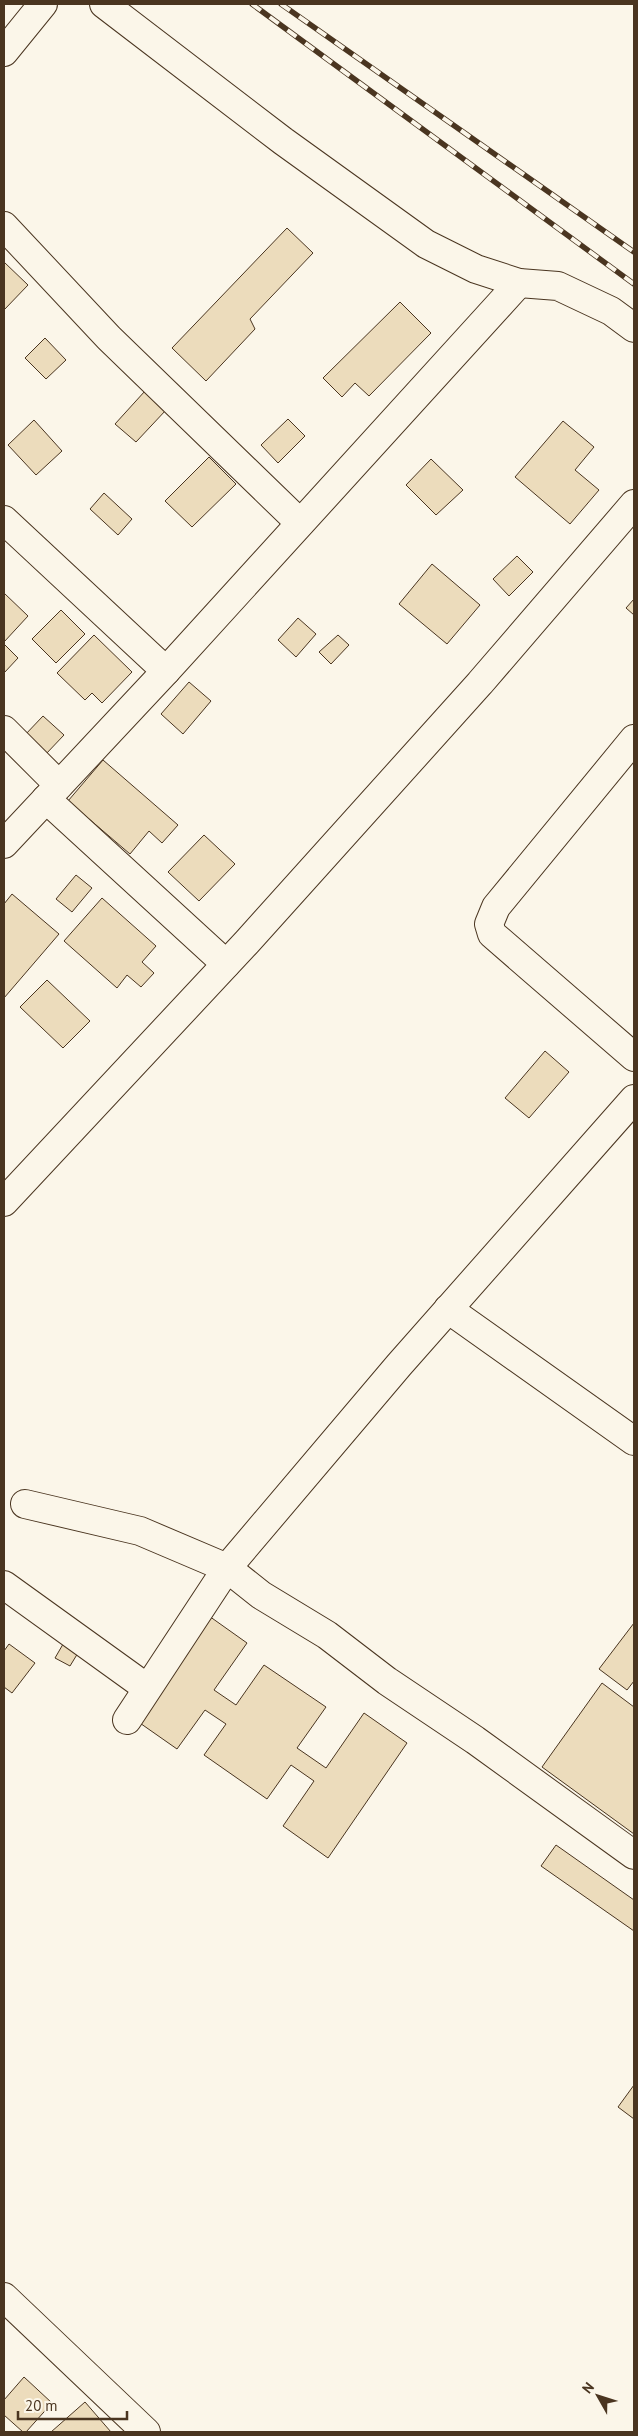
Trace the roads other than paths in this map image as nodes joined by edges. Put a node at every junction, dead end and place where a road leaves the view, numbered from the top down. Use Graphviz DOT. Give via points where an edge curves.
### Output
graph roads {
  1 [pos="43,4"];
  2 [pos="104,4"];
  3 [pos="4,52"];
  4 [pos="4,226"];
  5 [pos="519,283"];
  6 [pos="634,328"];
  7 [pos="634,504"];
  8 [pos="4,520"];
  9 [pos="300,523"];
  10 [pos="166,671"];
  11 [pos="4,730"];
  12 [pos="634,739"];
  13 [pos="52,792"];
  14 [pos="4,844"];
  15 [pos="226,964"];
  16 [pos="634,1057"];
  17 [pos="634,1098"];
  18 [pos="4,1202"];
  19 [pos="448,1309"];
  20 [pos="634,1441"];
  21 [pos="25,1504"];
  22 [pos="228,1568"];
  23 [pos="4,1585"];
  24 [pos="147,1688"];
  25 [pos="127,1720"];
  26 [pos="634,1855"];
  27 [pos="4,2297"];
  28 [pos="146,2432"];
  1 -- 3 [label="street"];
  2 -- 5 [label="street" via="298,152 426,244 476,270"];
  4 -- 9 [label="street" via="109,338"];
  5 -- 6 [label="street" via="558,286 611,311"];
  5 -- 9 [label="street"];
  7 -- 15 [label="street" via="480,683"];
  8 -- 10 [label="street"];
  9 -- 10 [label="street"];
  10 -- 13 [label="street"];
  11 -- 13 [label="street"];
  12 -- 16 [label="street" via="496,907 490,924 492,934"];
  13 -- 14 [label="street"];
  13 -- 15 [label="street"];
  15 -- 18 [label="street"];
  17 -- 19 [label="street"];
  19 -- 20 [label="street"];
  19 -- 22 [label="street"];
  21 -- 22 [label="street" via="140,1531"];
  22 -- 24 [label="street"];
  22 -- 26 [label="street"];
  23 -- 24 [label="street"];
  24 -- 25 [label="street"];
  27 -- 28 [label="street"];
}
